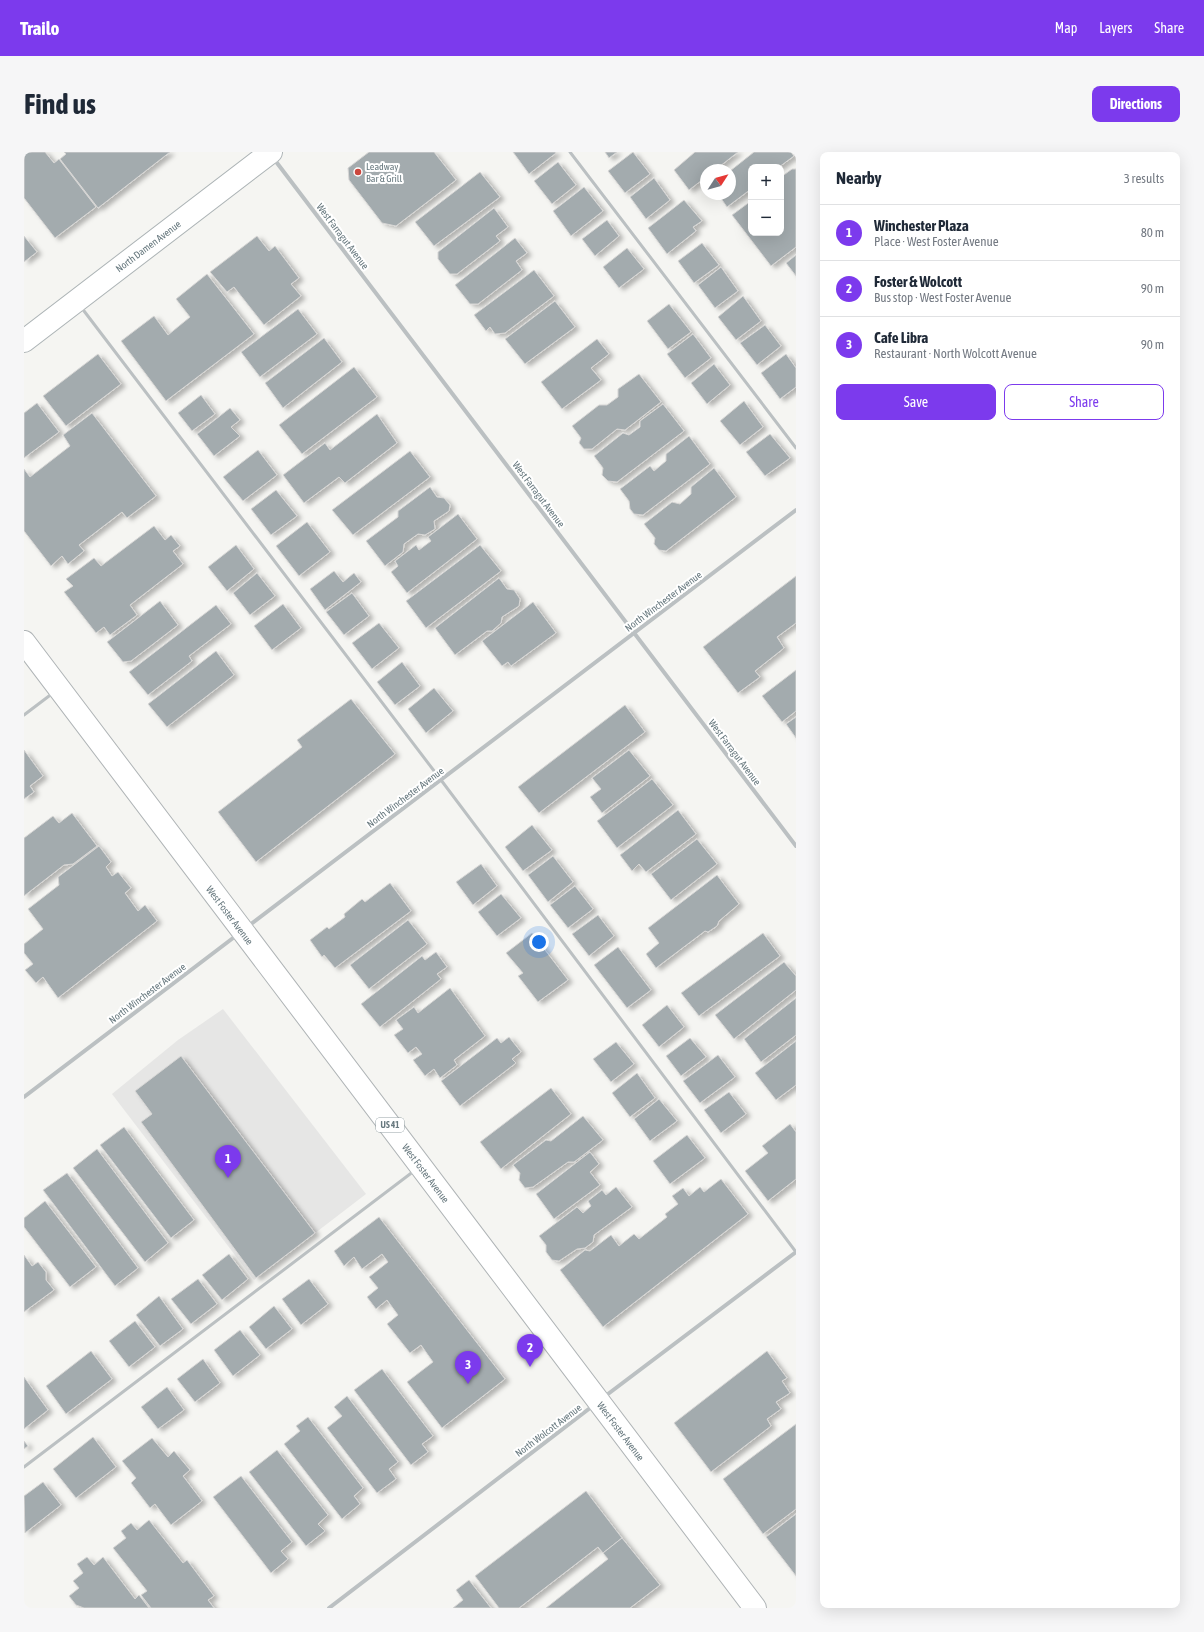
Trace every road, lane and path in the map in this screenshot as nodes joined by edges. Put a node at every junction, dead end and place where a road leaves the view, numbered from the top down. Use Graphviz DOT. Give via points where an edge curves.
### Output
graph roads {
  1 [pos="270,152"];
  2 [pos="570,152"];
  3 [pos="76,301"];
  4 [pos="24,341"];
  5 [pos="796,448"];
  6 [pos="796,510"];
  7 [pos="634,633"];
  8 [pos="24,642"];
  9 [pos="59,688"];
  10 [pos="24,715"];
  11 [pos="441,780"];
  12 [pos="796,846"];
  13 [pos="242,931"];
  14 [pos="24,1097"];
  15 [pos="421,1166"];
  16 [pos="796,1252"];
  17 [pos="599,1401"];
  18 [pos="24,1467"];
  19 [pos="329,1608"];
  20 [pos="755,1608"];
  1 -- 3 [label="main road, North Damen Avenue"];
  1 -- 7 [label="street, West Farragut Avenue"];
  2 -- 5 [label="lane"];
  3 -- 4 [label="main road, North Damen Avenue"];
  3 -- 11 [label="lane"];
  6 -- 7 [label="street, North Winchester Avenue"];
  7 -- 11 [label="street, North Winchester Avenue"];
  7 -- 12 [label="street, West Farragut Avenue"];
  8 -- 9 [label="main road, West Foster Avenue / US 41"];
  9 -- 10 [label="lane"];
  9 -- 13 [label="main road, West Foster Avenue / US 41"];
  11 -- 13 [label="street, North Winchester Avenue"];
  11 -- 16 [label="lane"];
  13 -- 14 [label="street, North Winchester Avenue"];
  13 -- 15 [label="main road, West Foster Avenue / US 41"];
  15 -- 17 [label="main road, West Foster Avenue / US 41"];
  15 -- 18 [label="lane"];
  16 -- 17 [label="street, North Wolcott Avenue"];
  17 -- 19 [label="street, North Wolcott Avenue"];
  17 -- 20 [label="main road, West Foster Avenue / US 41"];
}
